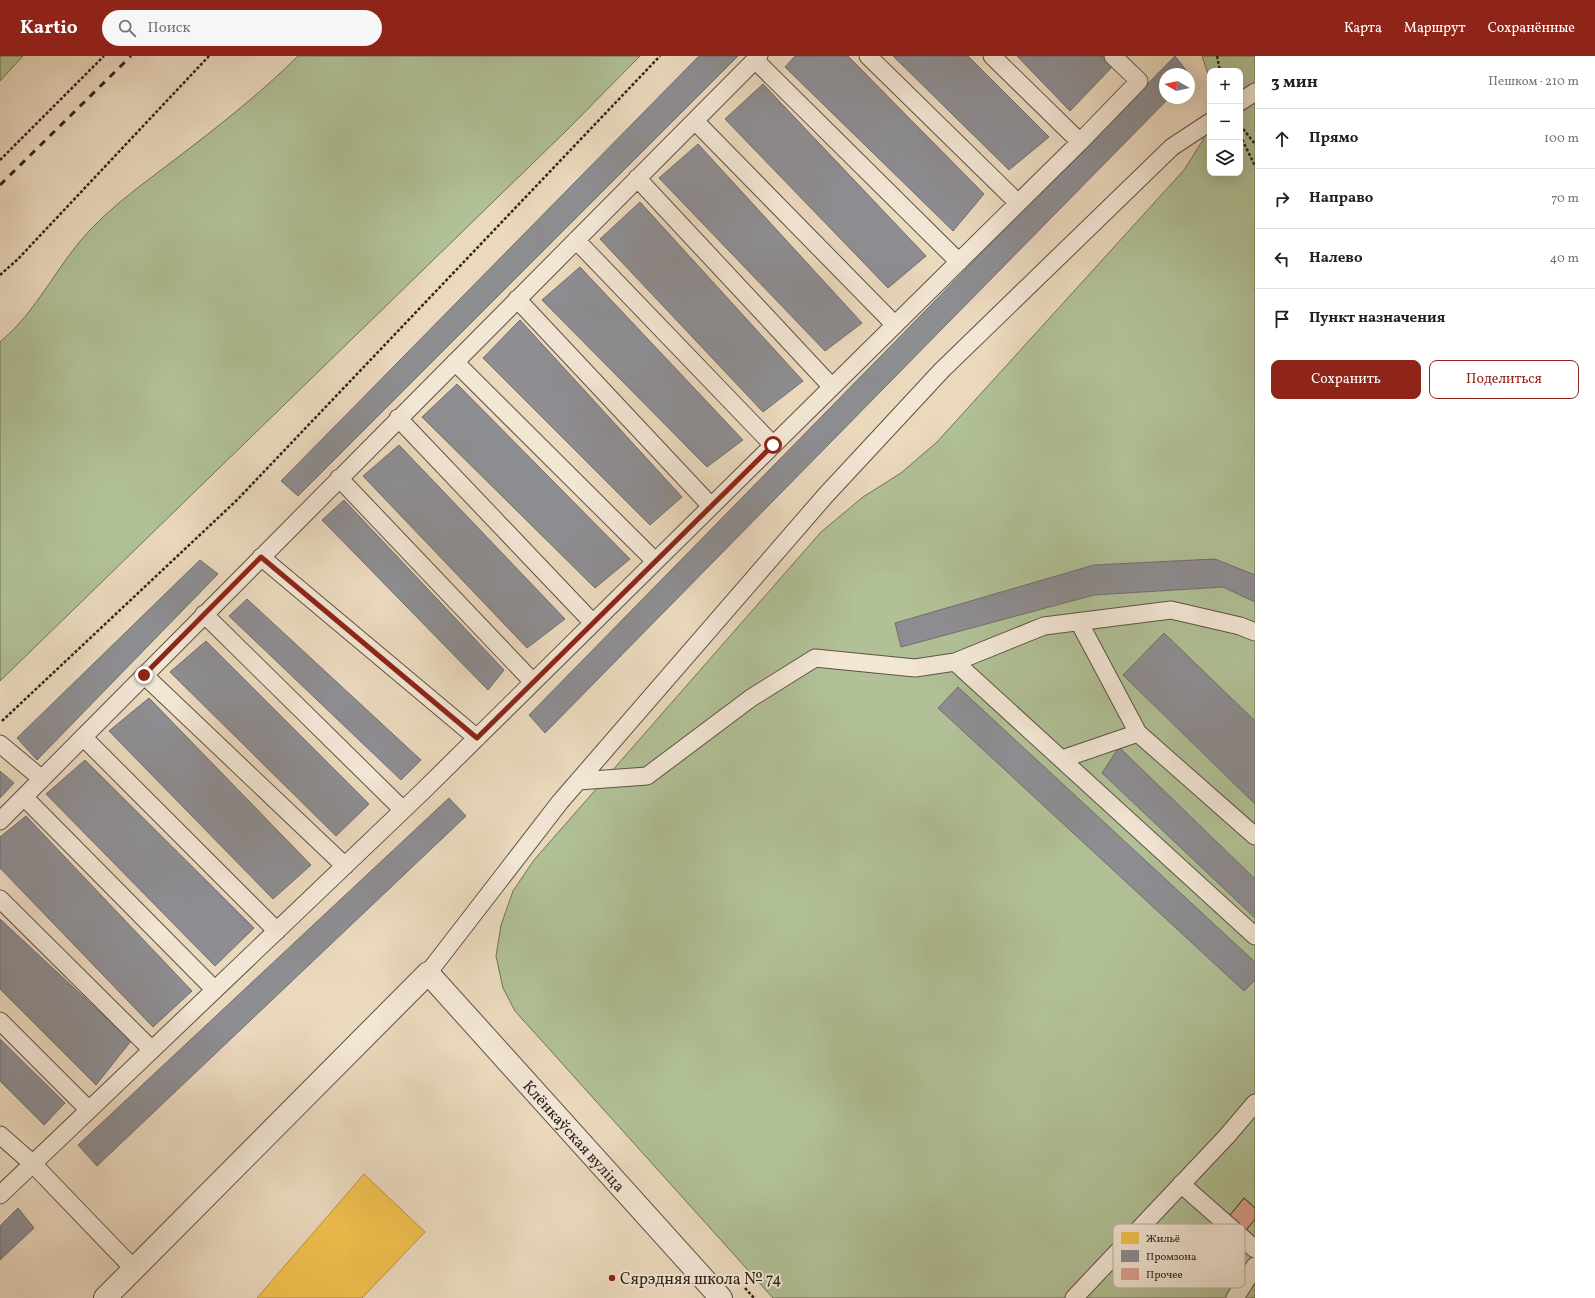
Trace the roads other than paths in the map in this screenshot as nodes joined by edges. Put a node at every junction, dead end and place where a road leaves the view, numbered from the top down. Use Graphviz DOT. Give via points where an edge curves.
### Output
graph roads {
  1 [pos="868,56"];
  2 [pos="992,56"];
  3 [pos="1113,56"];
  4 [pos="757,58"];
  5 [pos="1255,92"];
  6 [pos="1243,100"];
  7 [pos="695,121"];
  8 [pos="1207,124"];
  9 [pos="1080,142"];
  10 [pos="637,178"];
  11 [pos="1018,203"];
  12 [pos="576,240"];
  13 [pos="959,262"];
  14 [pos="517,299"];
  15 [pos="895,325"];
  16 [pos="454,362"];
  17 [pos="832,387"];
  18 [pos="398,418"];
  19 [pos="773,445"];
  20 [pos="339,478"];
  21 [pos="711,506"];
  22 [pos="261,557"];
  23 [pos="656,561"];
  24 [pos="204,614"];
  25 [pos="1079,622"];
  26 [pos="593,623"];
  27 [pos="1255,632"];
  28 [pos="955,662"];
  29 [pos="144,675"];
  30 [pos="533,682"];
  31 [pos="1138,733"];
  32 [pos="83,737"];
  33 [pos="477,738"];
  34 [pos="0,744"];
  35 [pos="1062,759"];
  36 [pos="42,779"];
  37 [pos="578,781"];
  38 [pos="24,797"];
  39 [pos="402,810"];
  40 [pos="0,821"];
  41 [pos="1255,836"];
  42 [pos="345,866"];
  43 [pos="0,899"];
  44 [pos="277,931"];
  45 [pos="1255,936"];
  46 [pos="428,973"];
  47 [pos="215,990"];
  48 [pos="0,1021"];
  49 [pos="152,1050"];
  50 [pos="1255,1103"];
  51 [pos="89,1110"];
  52 [pos="0,1135"];
  53 [pos="33,1164"];
  54 [pos="1181,1184"];
  55 [pos="0,1195"];
  56 [pos="1143,1224"];
  57 [pos="1227,1224"];
  58 [pos="1245,1240"];
  59 [pos="1255,1249"];
  60 [pos="1113,1256"];
  61 [pos="1255,1266"];
  62 [pos="134,1269"];
  63 [pos="1245,1282"];
  64 [pos="1241,1288"];
  65 [pos="105,1298"];
  66 [pos="721,1298"];
  67 [pos="1074,1298"];
  68 [pos="1235,1298"];
  1 -- 11 [label="lane"];
  2 -- 9 [label="lane"];
  3 -- 9 [label="lane" via="1139,81"];
  4 -- 7 [label="lane"];
  4 -- 13 [label="lane"];
  5 -- 6 [label="lane"];
  7 -- 10 [label="lane"];
  7 -- 15 [label="lane"];
  8 -- 37 [label="lane" via="1172,147 942,370 825,496"];
  9 -- 11 [label="lane"];
  10 -- 12 [label="lane"];
  10 -- 17 [label="lane"];
  11 -- 13 [label="lane"];
  12 -- 14 [label="lane"];
  12 -- 19 [label="lane"];
  13 -- 15 [label="lane"];
  14 -- 16 [label="lane"];
  14 -- 21 [label="lane"];
  15 -- 17 [label="lane"];
  16 -- 18 [label="lane"];
  16 -- 23 [label="lane"];
  17 -- 19 [label="lane"];
  18 -- 20 [label="lane"];
  18 -- 26 [label="lane"];
  19 -- 21 [label="lane"];
  20 -- 22 [label="lane"];
  20 -- 30 [label="lane"];
  21 -- 23 [label="lane"];
  22 -- 24 [label="lane"];
  22 -- 33 [label="lane"];
  23 -- 26 [label="lane"];
  24 -- 29 [label="lane"];
  24 -- 39 [label="lane"];
  25 -- 27 [label="lane" via="1171,610 1240,626"];
  25 -- 28 [label="lane" via="1044,626"];
  25 -- 31 [label="lane"];
  26 -- 30 [label="lane"];
  28 -- 35 [label="lane"];
  28 -- 37 [label="lane" via="915,668 815,658 751,698 647,776"];
  29 -- 32 [label="lane"];
  29 -- 42 [label="lane"];
  30 -- 33 [label="lane"];
  31 -- 35 [label="lane"];
  31 -- 41 [label="lane"];
  32 -- 36 [label="lane"];
  32 -- 44 [label="lane"];
  33 -- 39 [label="lane"];
  34 -- 36 [label="lane"];
  35 -- 45 [label="lane"];
  36 -- 38 [label="lane"];
  37 -- 46 [label="lane"];
  38 -- 40 [label="lane"];
  38 -- 47 [label="lane"];
  39 -- 42 [label="lane"];
  42 -- 44 [label="lane"];
  43 -- 49 [label="lane"];
  44 -- 47 [label="lane"];
  46 -- 62 [label="street"];
  46 -- 66 [label="street, Клёнкаўская вуліца"];
  47 -- 49 [label="lane"];
  48 -- 51 [label="lane"];
  49 -- 51 [label="lane"];
  50 -- 54 [label="lane"];
  51 -- 53 [label="lane"];
  52 -- 53 [label="lane"];
  53 -- 55 [label="lane"];
  53 -- 62 [label="lane"];
  54 -- 56 [label="lane"];
  54 -- 57 [label="lane"];
  58 -- 59 [label="lane"];
  60 -- 67 [label="lane"];
  61 -- 63 [label="lane"];
  62 -- 65 [label="street"];
  64 -- 68 [label="lane"];
}
